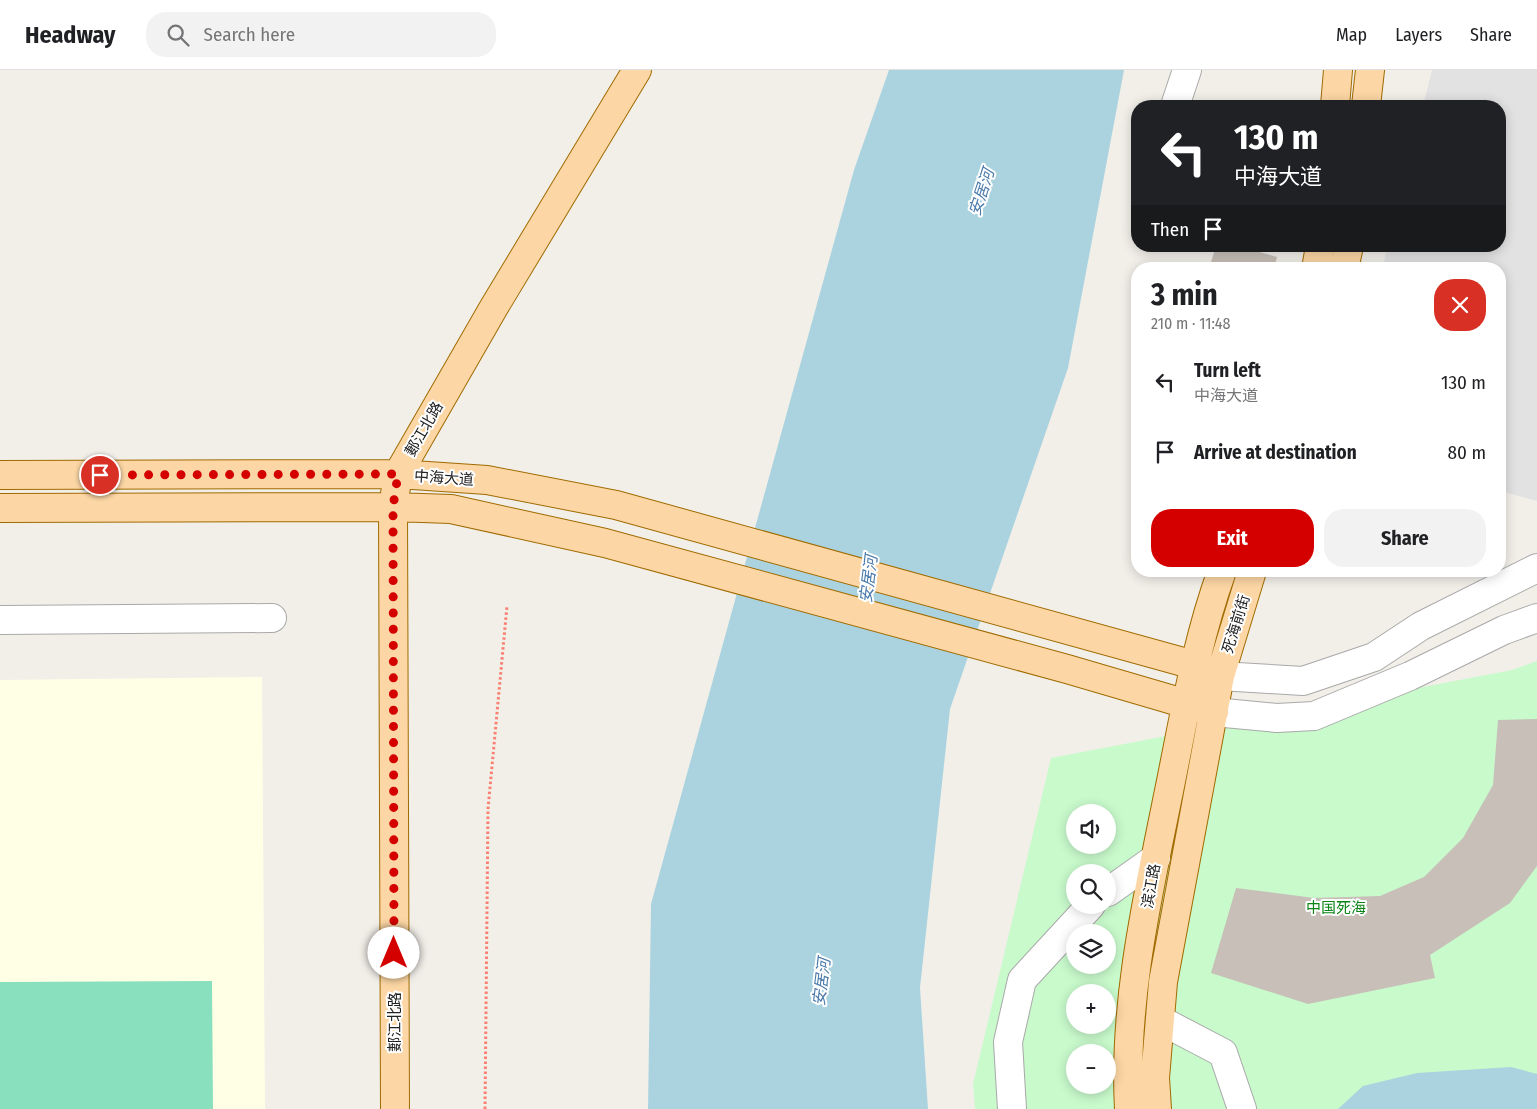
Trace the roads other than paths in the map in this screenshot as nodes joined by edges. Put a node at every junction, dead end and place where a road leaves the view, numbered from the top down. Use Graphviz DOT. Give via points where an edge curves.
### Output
graph roads {
  1 [pos="637,70"];
  2 [pos="1187,70"];
  3 [pos="1338,70"];
  4 [pos="1370,70"];
  5 [pos="1177,100"];
  6 [pos="1336,100"];
  7 [pos="1367,100"];
  8 [pos="398,474"];
  9 [pos="0,475"];
  10 [pos="393,507"];
  11 [pos="0,508"];
  12 [pos="1537,568"];
  13 [pos="1220,577"];
  14 [pos="1250,577"];
  15 [pos="272,618"];
  16 [pos="1537,618"];
  17 [pos="0,620"];
  18 [pos="1194,665"];
  19 [pos="1220,676"];
  20 [pos="1186,704"];
  21 [pos="1214,712"];
  22 [pos="1156,858"];
  23 [pos="1116,886"];
  24 [pos="1083,914"];
  25 [pos="1160,1020"];
  26 [pos="395,1109"];
  27 [pos="1012,1109"];
  28 [pos="1129,1109"];
  29 [pos="1157,1109"];
  30 [pos="1242,1109"];
  1 -- 8 [label="main road, 郪江北路"];
  2 -- 5 [label="lane"];
  3 -- 6 [label="main road"];
  4 -- 7 [label="main road"];
  8 -- 9 [label="main road, 中海大道"];
  8 -- 10 [label="main road, 郪江北路"];
  8 -- 18 [label="main road, 中海大道" via="487,480 616,505"];
  10 -- 11 [label="main road, 中海大道"];
  10 -- 20 [label="main road, 中海大道" via="452,509 605,543"];
  10 -- 26 [label="main road, 郪江北路"];
  12 -- 19 [label="lane" via="1421,626 1374,657 1302,681"];
  13 -- 18 [label="main road, 死海前街"];
  14 -- 19 [label="main road, 死海前街"];
  15 -- 17 [label="lane"];
  16 -- 21 [label="lane" via="1314,716 1277,718"];
  18 -- 19 [label="main road, 中海大道"];
  18 -- 20 [label="main road, 滨江路"];
  19 -- 21 [label="main road, 滨江路"];
  20 -- 21 [label="main road, 中海大道"];
  20 -- 22 [label="main road, 滨江路"];
  21 -- 25 [label="main road, 滨江路" via="1163,982"];
  22 -- 23 [label="lane"];
  22 -- 28 [label="main road, 滨江路" via="1135,978 1127,1078"];
  24 -- 27 [label="lane" via="1022,980 1008,1042"];
  25 -- 29 [label="main road, 滨江路"];
  25 -- 30 [label="lane" via="1223,1053"];
}
